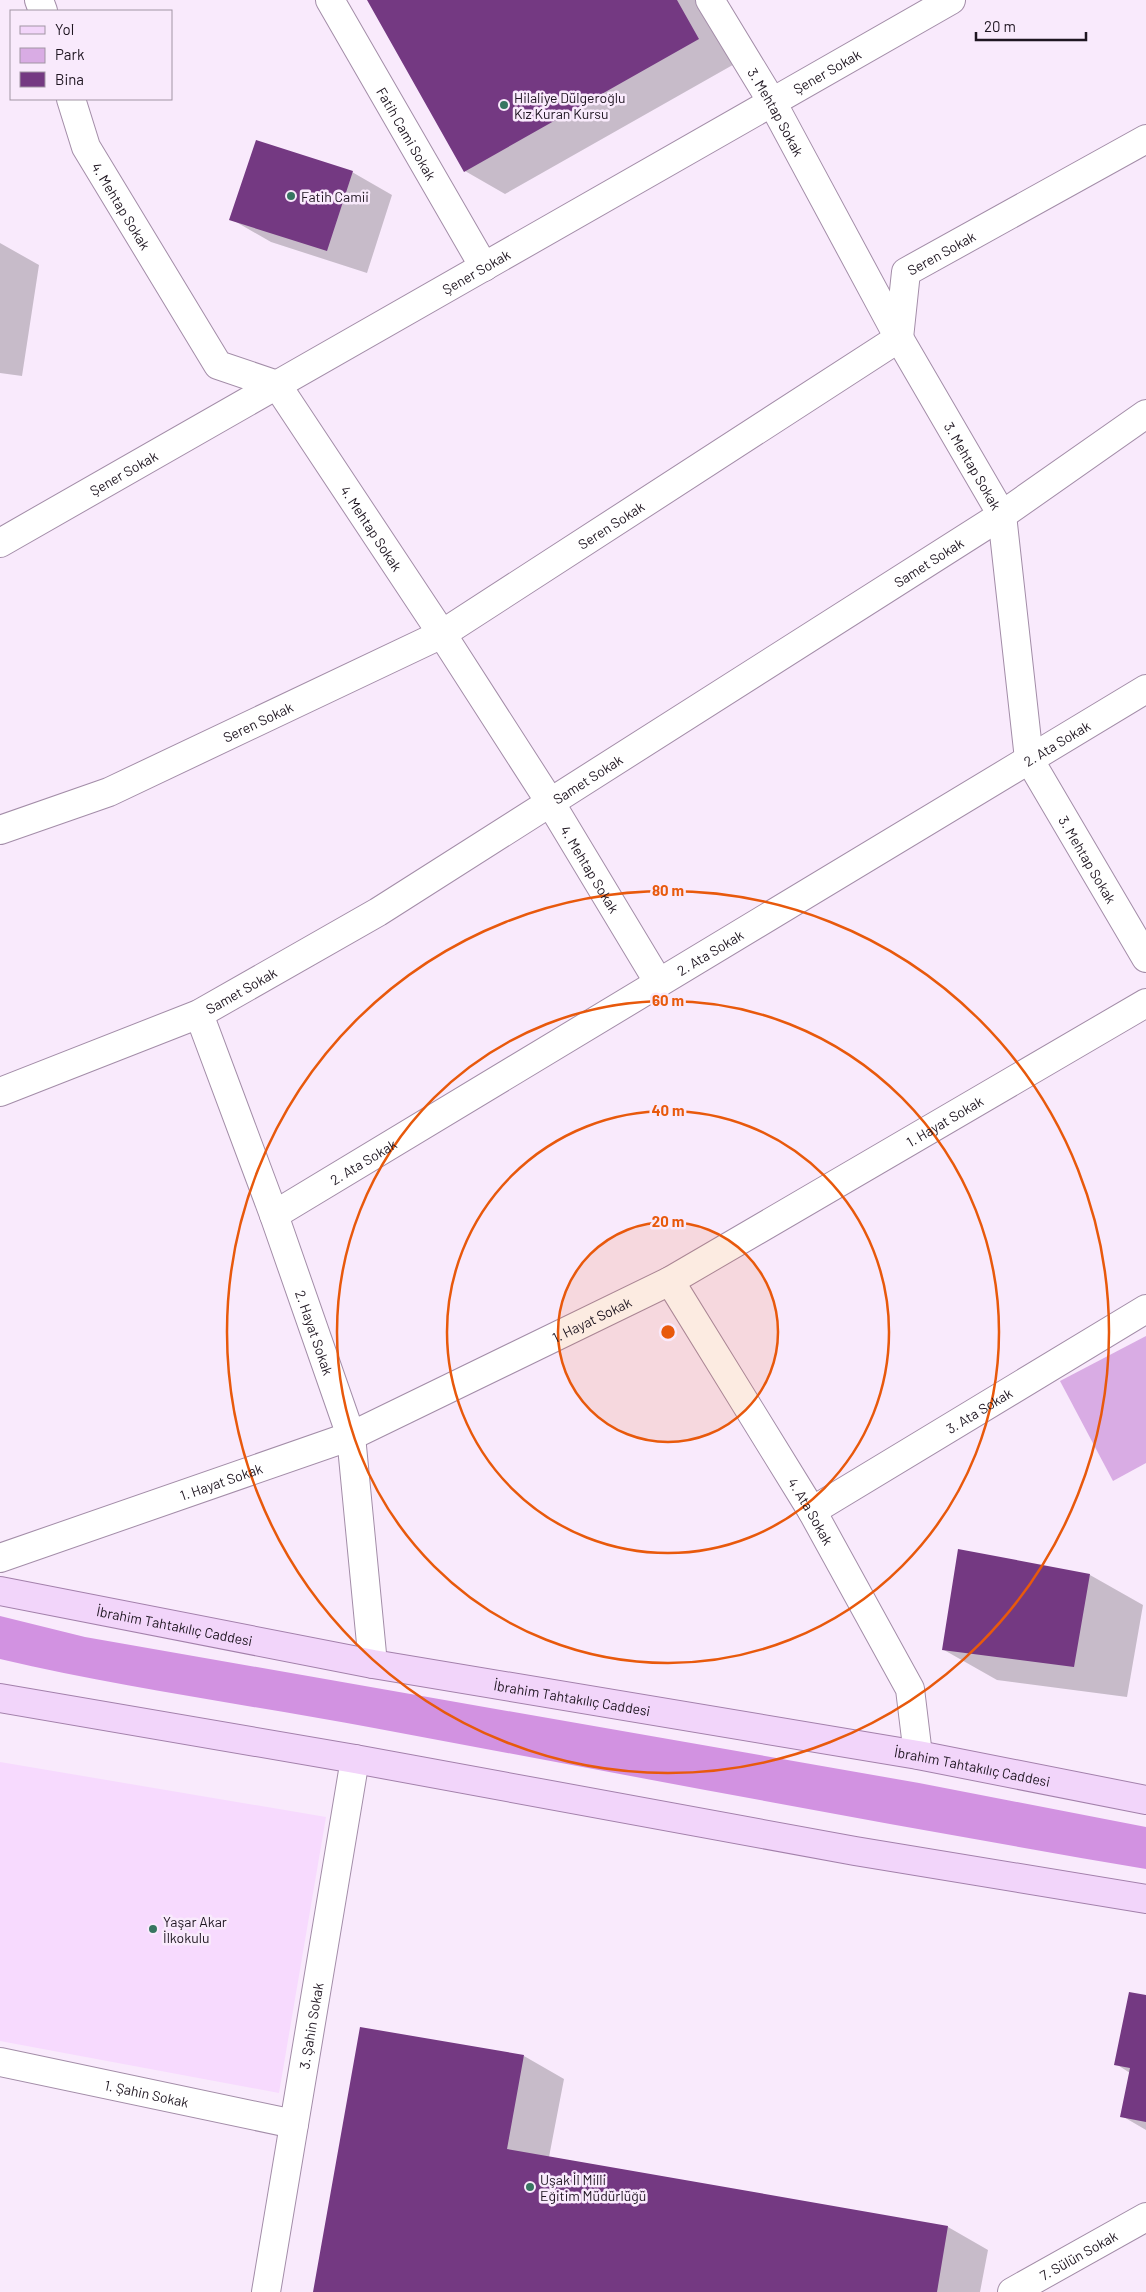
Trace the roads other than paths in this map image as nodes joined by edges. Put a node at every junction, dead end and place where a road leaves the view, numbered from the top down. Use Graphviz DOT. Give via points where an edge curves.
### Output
graph roads {
  1 [pos="330,0"];
  2 [pos="710,0"];
  3 [pos="951,0"];
  4 [pos="71,100"];
  5 [pos="772,102"];
  6 [pos="1146,139"];
  7 [pos="484,267"];
  8 [pos="899,338"];
  9 [pos="276,385"];
  10 [pos="1146,414"];
  11 [pos="1002,515"];
  12 [pos="0,543"];
  13 [pos="442,634"];
  14 [pos="1146,689"];
  15 [pos="1029,759"];
  16 [pos="550,802"];
  17 [pos="0,830"];
  18 [pos="1146,958"];
  19 [pos="659,983"];
  20 [pos="1146,1003"];
  21 [pos="199,1014"];
  22 [pos="0,1092"];
  23 [pos="274,1215"];
  24 [pos="670,1280"];
  25 [pos="1146,1309"];
  26 [pos="351,1436"];
  27 [pos="812,1511"];
  28 [pos="0,1558"];
  29 [pos="0,1591"];
  30 [pos="372,1664"];
  31 [pos="0,1698"];
  32 [pos="918,1755"];
  33 [pos="356,1759"];
  34 [pos="1146,1800"];
  35 [pos="1146,1899"];
  36 [pos="0,2062"];
  37 [pos="294,2124"];
  38 [pos="1146,2217"];
  39 [pos="266,2292"];
  40 [pos="1012,2292"];
  1 -- 7 [label="street, Fatih Cami Sokak"];
  2 -- 5 [label="street, 3. Mehtap Sokak"];
  3 -- 5 [label="street, Şener Sokak"];
  4 -- 9 [label="street, 4. Mehtap Sokak" via="86,146 218,365"];
  5 -- 7 [label="street, Şener Sokak"];
  5 -- 8 [label="street, 3. Mehtap Sokak"];
  6 -- 8 [label="street, Seren Sokak" via="906,272"];
  7 -- 9 [label="street, Şener Sokak"];
  8 -- 11 [label="street, 3. Mehtap Sokak"];
  8 -- 13 [label="street, Seren Sokak"];
  9 -- 12 [label="street, Şener Sokak"];
  9 -- 13 [label="street, 4. Mehtap Sokak"];
  10 -- 11 [label="street, Samet Sokak"];
  11 -- 15 [label="street, 3. Mehtap Sokak"];
  11 -- 16 [label="street, Samet Sokak"];
  13 -- 16 [label="street, 4. Mehtap Sokak"];
  13 -- 17 [label="street, Seren Sokak" via="109,792"];
  14 -- 15 [label="street, 2. Ata Sokak"];
  15 -- 18 [label="street, 3. Mehtap Sokak"];
  15 -- 19 [label="street, 2. Ata Sokak"];
  16 -- 19 [label="street, 4. Mehtap Sokak"];
  16 -- 21 [label="street, Samet Sokak" via="378,912"];
  19 -- 23 [label="street, 2. Ata Sokak"];
  20 -- 24 [label="street, 1. Hayat Sokak"];
  21 -- 22 [label="street, Samet Sokak"];
  21 -- 23 [label="street, 2. Hayat Sokak"];
  23 -- 26 [label="street, 2. Hayat Sokak"];
  24 -- 26 [label="street, 1. Hayat Sokak"];
  24 -- 27 [label="street, 4. Ata Sokak"];
  25 -- 27 [label="street, 3. Ata Sokak"];
  26 -- 28 [label="street, 1. Hayat Sokak"];
  26 -- 30 [label="street, 2. Hayat Sokak"];
  27 -- 32 [label="street, 4. Ata Sokak" via="910,1689"];
  29 -- 30 [label="main road, İbrahim Tahtakılıç Caddesi"];
  30 -- 32 [label="main road, İbrahim Tahtakılıç Caddesi"];
  31 -- 33 [label="main road"];
  32 -- 34 [label="main road, İbrahim Tahtakılıç Caddesi"];
  33 -- 35 [label="main road" via="855,1851"];
  33 -- 37 [label="street, 3. Şahin Sokak"];
  36 -- 37 [label="street, 1. Şahin Sokak"];
  37 -- 39 [label="street, 3. Şahin Sokak"];
  38 -- 40 [label="street, 7. Sülün Sokak"];
}
